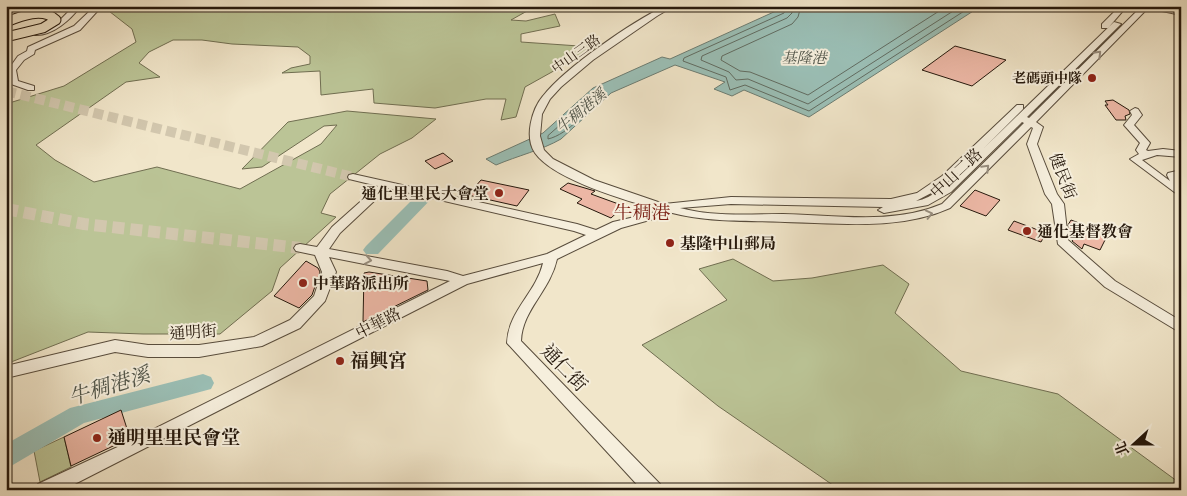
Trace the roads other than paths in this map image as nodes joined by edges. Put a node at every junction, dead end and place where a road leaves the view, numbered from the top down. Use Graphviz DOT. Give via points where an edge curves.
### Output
graph roads {
  1 [pos="11,6"];
  2 [pos="20,6"];
  3 [pos="26,6"];
  4 [pos="30,6"];
  5 [pos="43,6"];
  6 [pos="49,6"];
  7 [pos="78,6"];
  8 [pos="99,6"];
  9 [pos="671,6"];
  10 [pos="1124,6"];
  11 [pos="1135,6"];
  12 [pos="1146,6"];
  13 [pos="6,8"];
  14 [pos="1181,13"];
  15 [pos="6,20"];
  16 [pos="6,39"];
  17 [pos="30,88"];
  18 [pos="1135,111"];
  19 [pos="1020,118"];
  20 [pos="539,151"];
  21 [pos="1145,154"];
  22 [pos="1181,154"];
  23 [pos="1181,173"];
  24 [pos="353,178"];
  25 [pos="386,185"];
  26 [pos="1181,188"];
  27 [pos="1181,194"];
  28 [pos="666,207"];
  29 [pos="596,235"];
  30 [pos="300,248"];
  31 [pos="320,252"];
  32 [pos="551,256"];
  33 [pos="462,280"];
  34 [pos="1181,328"];
  35 [pos="6,372"];
  36 [pos="44,490"];
  37 [pos="654,490"];
  1 -- 13 [label="main road"];
  2 -- 15 [label="street"];
  3 -- 15 [label="main road"];
  4 -- 15 [label="main road"];
  5 -- 15 [label="street"];
  6 -- 15 [label="main road, bridge"];
  7 -- 16 [label="street" via="53,28"];
  8 -- 17 [label="street" via="77,28 31,49 16,63 12,70 14,82"];
  9 -- 20 [label="street, 中山三路" via="654,14 555,87 539,109 535,136"];
  10 -- 19 [label="street"];
  11 -- 19 [label="street, 中山二路"];
  12 -- 14 [label="street"];
  19 -- 12 [label="street, 中山二路, one-way" via="1060,94"];
  15 -- 16 [label="main road, bridge" via="40,14 50,15 56,20"];
  18 -- 21 [label="street" via="1136,115 1129,124 1145,143 1141,150"];
  19 -- 28 [label="street, 中山二路" via="947,190 910,207 884,210"];
  19 -- 34 [label="street, 健民街" via="1038,127 1032,144 1050,194 1058,204 1062,241 1110,284"];
  20 -- 28 [label="street, 中山二路" via="560,169 631,198"];
  21 -- 22 [label="street" via="1164,151"];
  21 -- 27 [label="street" via="1135,159"];
  23 -- 26 [label="street" via="1172,175"];
  24 -- 25 [label="street"];
  25 -- 29 [label="street"];
  25 -- 31 [label="street" via="336,230"];
  28 -- 29 [label="street, 中華路" via="660,214 617,225"];
  29 -- 32 [label="street, 中華路"];
  30 -- 31 [label="street"];
  31 -- 33 [label="street, one-way"];
  31 -- 35 [label="street, 通明街" via="329,272 320,298 295,324 257,342 198,352 148,351 115,346"];
  32 -- 33 [label="street, 中華路"];
  32 -- 37 [label="street, 通仁街" via="546,278 513,331 514,343"];
  33 -- 36 [label="street, 中華路"];
}
